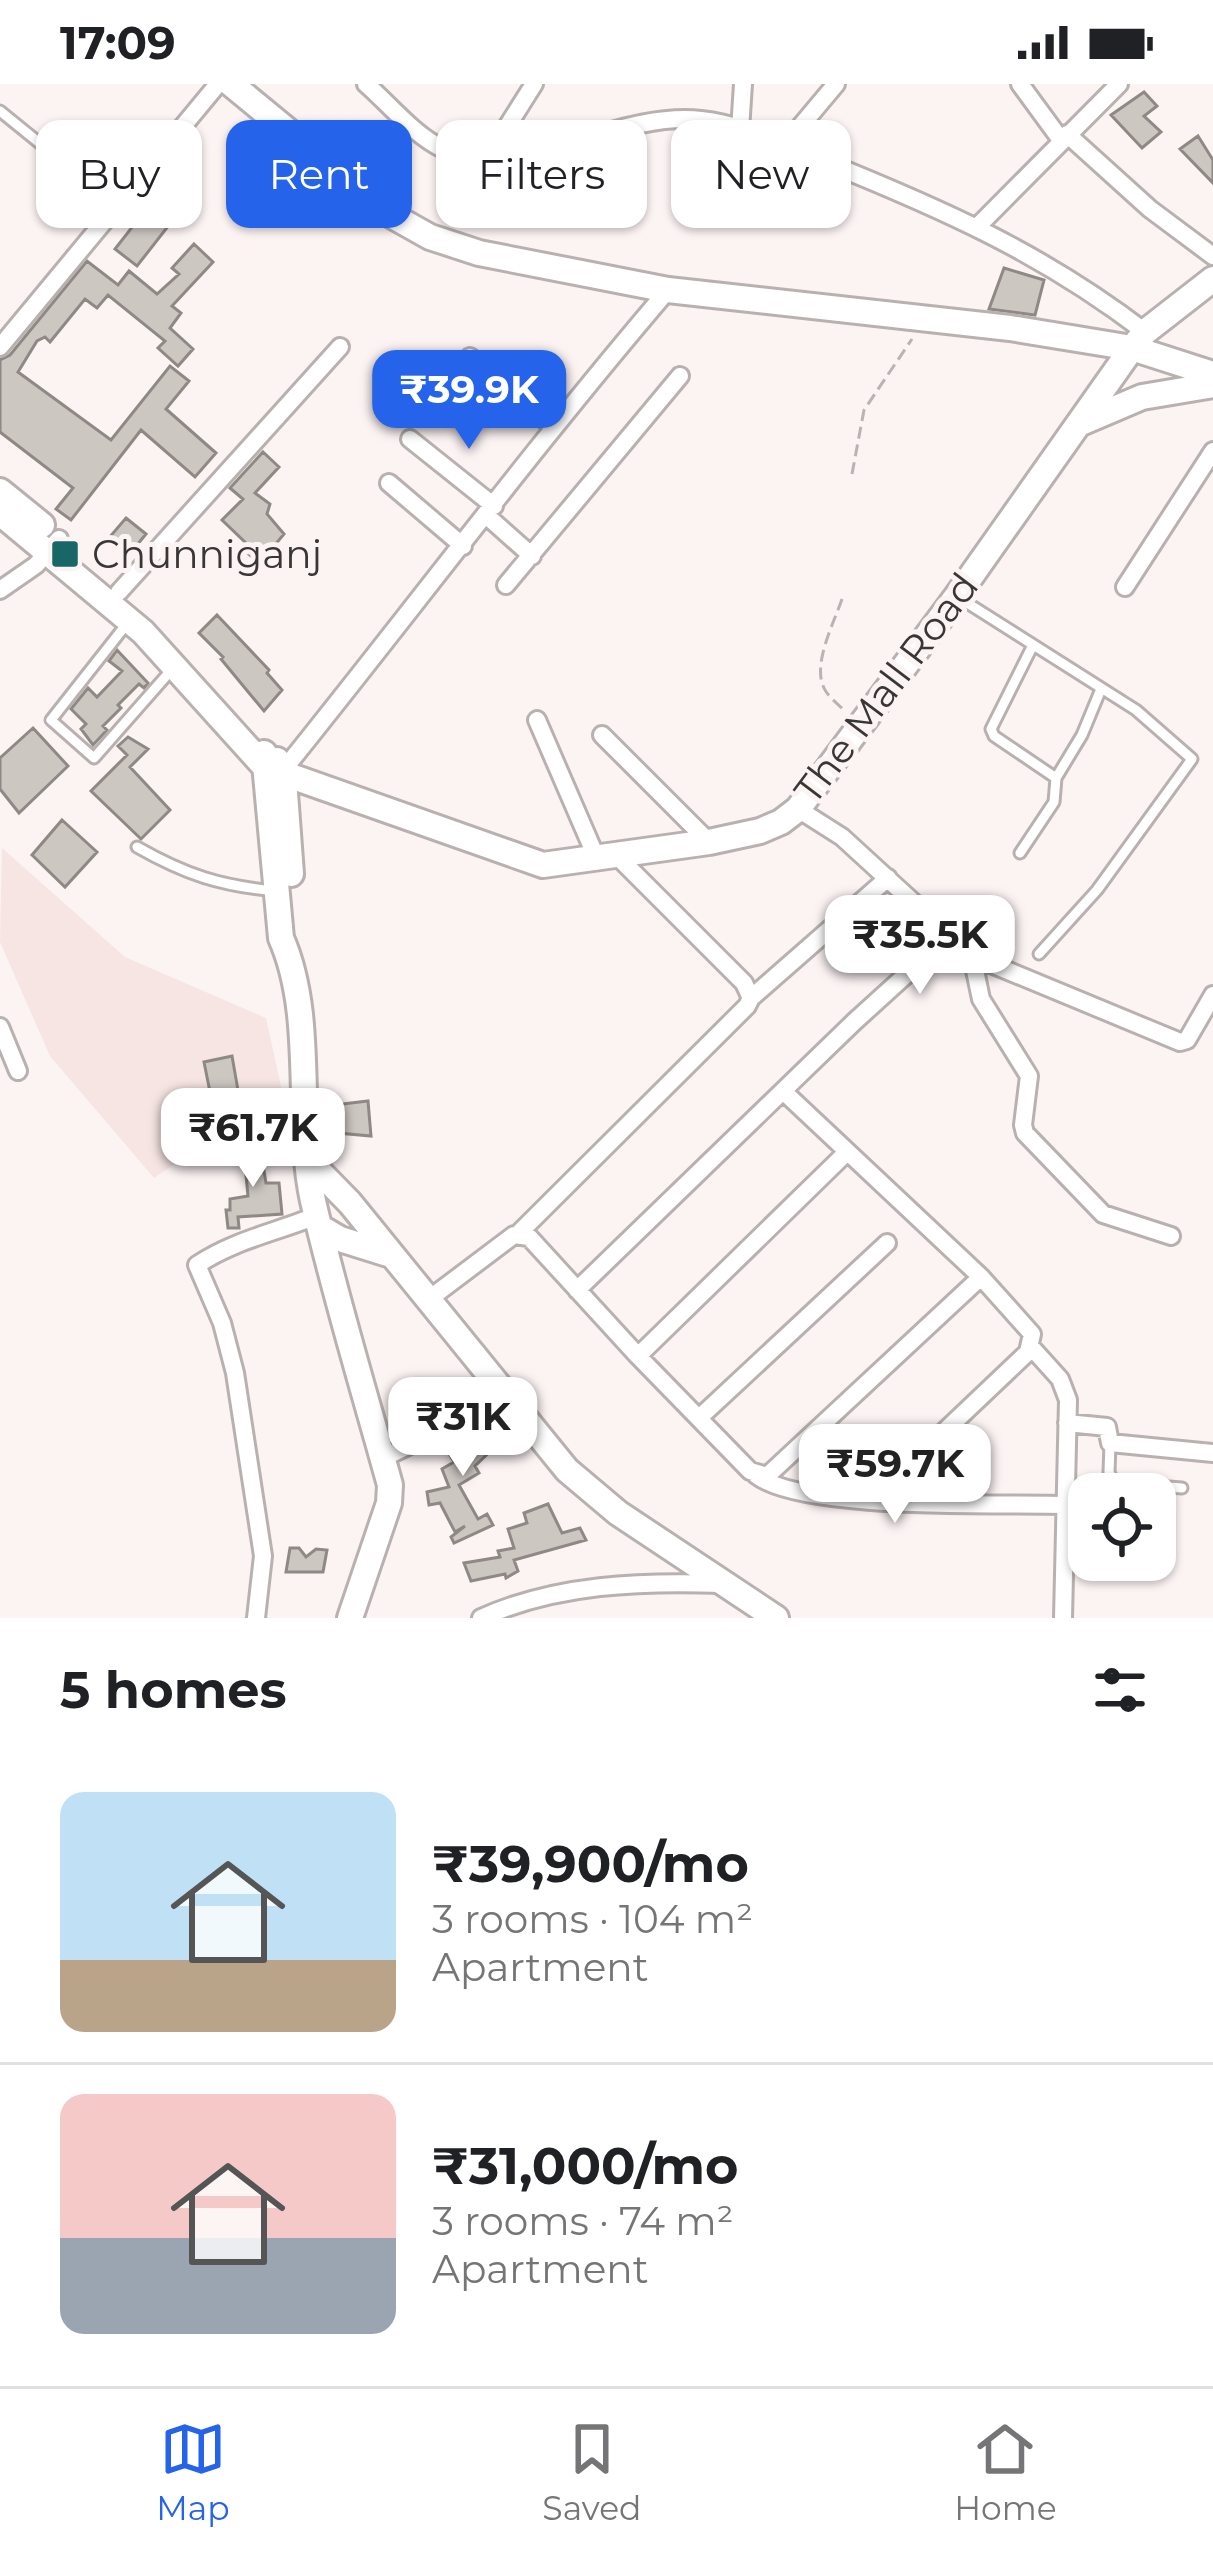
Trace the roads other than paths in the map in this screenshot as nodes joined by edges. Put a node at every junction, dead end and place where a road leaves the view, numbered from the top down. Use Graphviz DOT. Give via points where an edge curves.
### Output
graph roads {
  1 [pos="218,84"];
  2 [pos="231,84"];
  3 [pos="367,84"];
  4 [pos="535,84"];
  5 [pos="742,84"];
  6 [pos="836,84"];
  7 [pos="1020,84"];
  8 [pos="1119,84"];
  9 [pos="0,111"];
  10 [pos="188,120"];
  11 [pos="512,120"];
  12 [pos="704,120"];
  13 [pos="740,120"];
  14 [pos="806,120"];
  15 [pos="647,122"];
  16 [pos="1064,137"];
  17 [pos="36,140"];
  18 [pos="436,145"];
  19 [pos="851,174"];
  20 [pos="978,226"];
  21 [pos="98,228"];
  22 [pos="1213,256"];
  23 [pos="1213,279"];
  24 [pos="668,290"];
  25 [pos="1171,312"];
  26 [pos="1139,340"];
  27 [pos="0,347"];
  28 [pos="340,347"];
  29 [pos="470,357"];
  30 [pos="680,376"];
  31 [pos="1211,377"];
  32 [pos="551,426"];
  33 [pos="1073,427"];
  34 [pos="410,439"];
  35 [pos="1213,451"];
  36 [pos="389,483"];
  37 [pos="0,491"];
  38 [pos="490,511"];
  39 [pos="0,513"];
  40 [pos="54,545"];
  41 [pos="464,545"];
  42 [pos="532,556"];
  43 [pos="506,585"];
  44 [pos="1125,587"];
  45 [pos="0,590"];
  46 [pos="119,592"];
  47 [pos="956,596"];
  48 [pos="129,621"];
  49 [pos="1033,646"];
  50 [pos="174,667"];
  51 [pos="1101,689"];
  52 [pos="537,719"];
  53 [pos="602,735"];
  54 [pos="275,761"];
  55 [pos="1056,778"];
  56 [pos="798,808"];
  57 [pos="709,842"];
  58 [pos="137,848"];
  59 [pos="1020,853"];
  60 [pos="607,858"];
  61 [pos="888,878"];
  62 [pos="276,891"];
  63 [pos="951,934"];
  64 [pos="1039,953"];
  65 [pos="972,956"];
  66 [pos="290,960"];
  67 [pos="1213,995"];
  68 [pos="751,998"];
  69 [pos="0,1027"];
  70 [pos="18,1072"];
  71 [pos="783,1091"];
  72 [pos="846,1153"];
  73 [pos="309,1161"];
  74 [pos="321,1222"];
  75 [pos="520,1232"];
  76 [pos="1171,1236"];
  77 [pos="886,1244"];
  78 [pos="393,1256"];
  79 [pos="981,1277"];
  80 [pos="578,1290"];
  81 [pos="429,1299"];
  82 [pos="1032,1348"];
  83 [pos="638,1356"];
  84 [pos="497,1384"];
  85 [pos="699,1418"];
  86 [pos="1067,1423"];
  87 [pos="1110,1444"];
  88 [pos="1213,1453"];
  89 [pos="382,1458"];
  90 [pos="750,1471"];
  91 [pos="890,1483"];
  92 [pos="1182,1488"];
  93 [pos="1065,1505"];
  94 [pos="724,1584"];
  95 [pos="256,1618"];
  96 [pos="350,1618"];
  97 [pos="481,1618"];
  98 [pos="776,1618"];
  99 [pos="1063,1618"];
  1 -- 10 [label="street"];
  2 -- 24 [label="street" via="389,214 430,237"];
  3 -- 18 [label="street"];
  4 -- 11 [label="street"];
  5 -- 13 [label="street"];
  6 -- 14 [label="street"];
  7 -- 16 [label="street"];
  8 -- 16 [label="street"];
  9 -- 17 [label="lane"];
  12 -- 15 [label="street"];
  16 -- 20 [label="street"];
  16 -- 22 [label="street"];
  19 -- 20 [label="street"];
  20 -- 26 [label="street" via="1067,279"];
  21 -- 27 [label="street"];
  23 -- 25 [label="street, The Mall Road"];
  24 -- 26 [label="street"];
  24 -- 32 [label="street"];
  25 -- 26 [label="street, The Mall Road"];
  25 -- 31 [label="street" via="1184,352"];
  26 -- 31 [label="street"];
  26 -- 33 [label="street, The Mall Road"];
  28 -- 46 [label="street"];
  29 -- 32 [label="street"];
  30 -- 42 [label="street"];
  31 -- 33 [label="street"];
  32 -- 38 [label="street"];
  33 -- 47 [label="street, The Mall Road"];
  34 -- 38 [label="street"];
  35 -- 44 [label="street"];
  36 -- 41 [label="street"];
  37 -- 40 [label="street, The Mall Road"];
  38 -- 41 [label="street"];
  38 -- 42 [label="street"];
  39 -- 40 [label="street, The Mall Road"];
  40 -- 45 [label="street"];
  40 -- 46 [label="street, The Mall Road"];
  40 -- 48 [label="street, The Mall Road"];
  41 -- 54 [label="street"];
  42 -- 43 [label="street"];
  46 -- 54 [label="street, The Mall Road"];
  47 -- 49 [label="lane"];
  47 -- 56 [label="street, The Mall Road"];
  48 -- 50 [label="street, The Mall Road"];
  48 -- 50 [label="lane" via="51,720 94,758"];
  49 -- 51 [label="lane"];
  49 -- 55 [label="lane" via="991,729"];
  50 -- 54 [label="street, The Mall Road"];
  51 -- 55 [label="lane"];
  51 -- 64 [label="lane" via="1168,735 1191,764"];
  52 -- 60 [label="street"];
  53 -- 57 [label="street"];
  54 -- 60 [label="street, The Mall Road" via="543,865"];
  54 -- 62 [label="street"];
  54 -- 66 [label="street" via="285,793 296,937"];
  55 -- 59 [label="lane" via="1051,807"];
  56 -- 57 [label="street, The Mall Road" via="760,831"];
  56 -- 61 [label="street"];
  57 -- 60 [label="street, The Mall Road"];
  58 -- 62 [label="lane" via="221,885"];
  60 -- 68 [label="street"];
  61 -- 63 [label="street"];
  61 -- 68 [label="street"];
  62 -- 66 [label="street"];
  63 -- 65 [label="street"];
  63 -- 71 [label="street"];
  65 -- 67 [label="street" via="1180,1042"];
  65 -- 76 [label="street" via="981,999 1029,1076 1025,1133 1103,1214"];
  66 -- 73 [label="street"];
  68 -- 75 [label="street"];
  69 -- 70 [label="street"];
  71 -- 72 [label="street"];
  71 -- 80 [label="street"];
  72 -- 79 [label="street"];
  72 -- 83 [label="street"];
  73 -- 74 [label="street"];
  73 -- 78 [label="street"];
  74 -- 78 [label="street"];
  74 -- 89 [label="street"];
  74 -- 95 [label="street" via="228,1244 197,1264 235,1373 262,1556"];
  75 -- 80 [label="street"];
  75 -- 81 [label="street"];
  77 -- 85 [label="street"];
  78 -- 81 [label="street"];
  79 -- 82 [label="street" via="1029,1329"];
  79 -- 90 [label="street" via="774,1472"];
  80 -- 83 [label="street"];
  81 -- 84 [label="street"];
  82 -- 86 [label="street" via="1065,1389"];
  82 -- 91 [label="street"];
  83 -- 85 [label="street"];
  84 -- 89 [label="street"];
  84 -- 94 [label="street" via="567,1470"];
  85 -- 90 [label="street"];
  86 -- 87 [label="street" via="1106,1427"];
  86 -- 93 [label="street"];
  87 -- 88 [label="street"];
  87 -- 92 [label="lane" via="1114,1483"];
  89 -- 96 [label="street" via="389,1503"];
  90 -- 93 [label="street" via="769,1485 820,1498"];
  93 -- 99 [label="street"];
  94 -- 97 [label="street" via="645,1582 565,1593"];
  94 -- 98 [label="street"];
}
